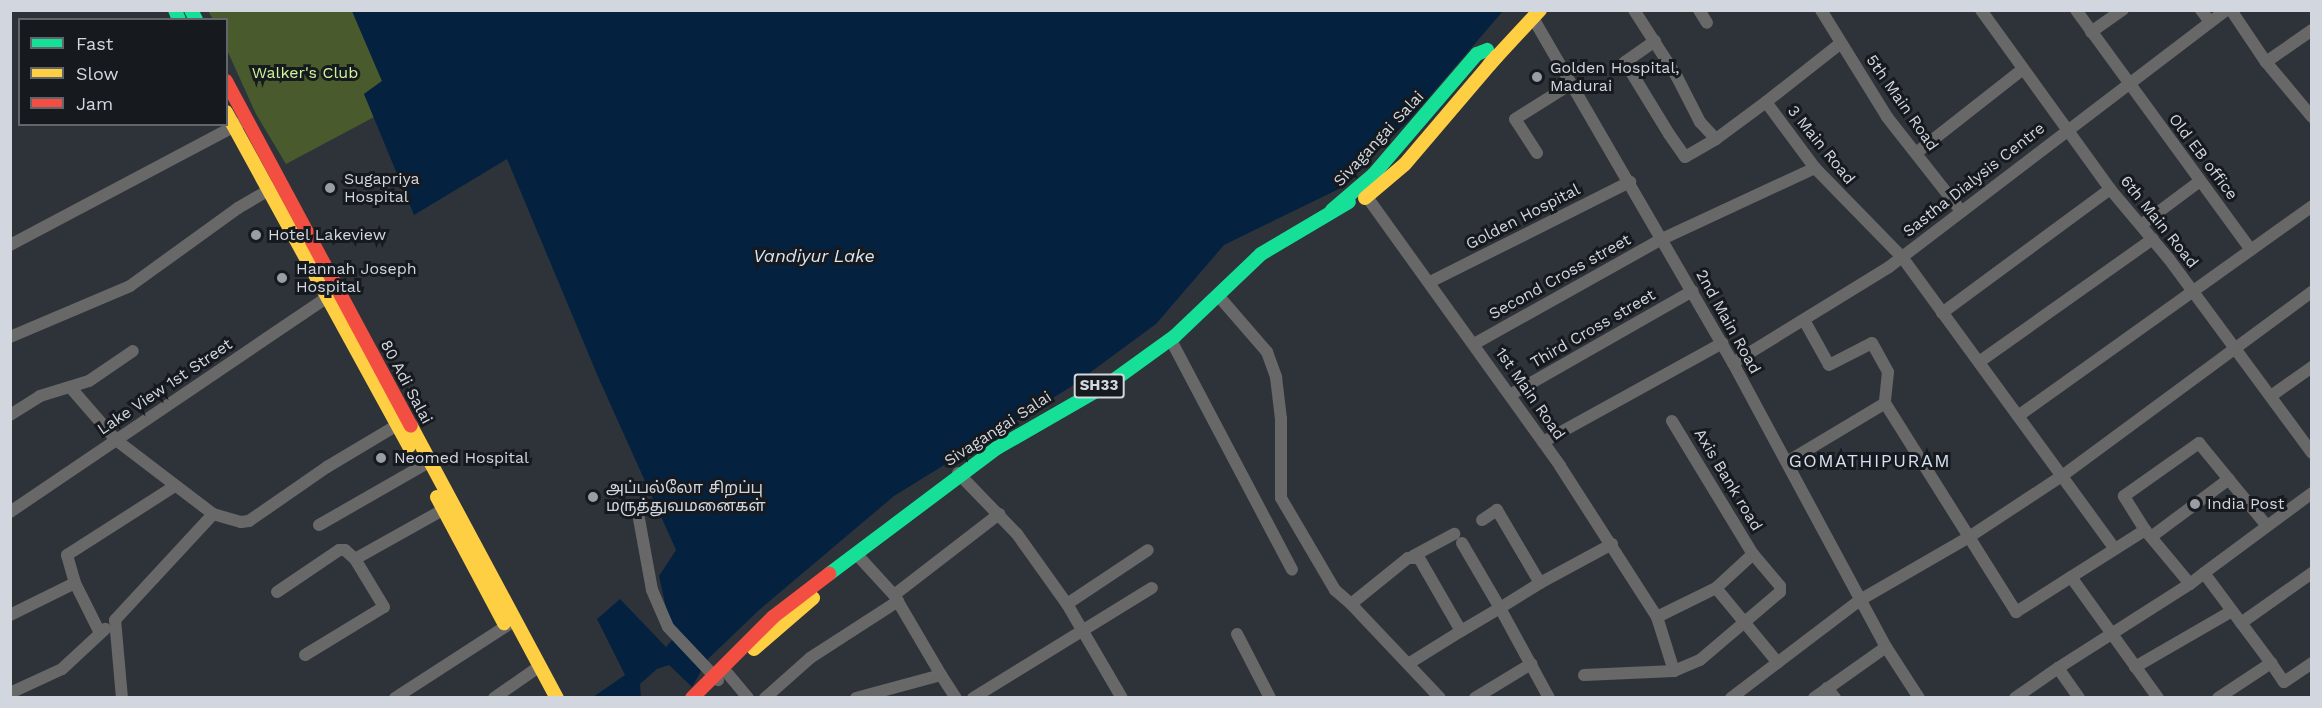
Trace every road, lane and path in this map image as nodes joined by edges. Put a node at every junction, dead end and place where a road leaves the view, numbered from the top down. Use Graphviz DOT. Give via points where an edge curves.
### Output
graph roads {
  1 [pos="1634,10"];
  2 [pos="1699,10"];
  3 [pos="1821,10"];
  4 [pos="1981,10"];
  5 [pos="2076,10"];
  6 [pos="2123,10"];
  7 [pos="2201,10"];
  8 [pos="2226,10"];
  9 [pos="2231,10"];
  10 [pos="1532,13"];
  11 [pos="2210,22"];
  12 [pos="1707,23"];
  13 [pos="2312,30"];
  14 [pos="2091,32"];
  15 [pos="1655,41"];
  16 [pos="1841,43"];
  17 [pos="1492,53"];
  18 [pos="2266,62"];
  19 [pos="2023,69"];
  20 [pos="1572,84"];
  21 [pos="2128,84"];
  22 [pos="228,87"];
  23 [pos="1767,102"];
  24 [pos="228,113"];
  25 [pos="2312,117"];
  26 [pos="240,122"];
  27 [pos="2067,129"];
  28 [pos="1716,139"];
  29 [pos="1537,153"];
  30 [pos="1916,153"];
  31 [pos="1815,168"];
  32 [pos="2200,181"];
  33 [pos="1630,182"];
  34 [pos="284,183"];
  35 [pos="269,189"];
  36 [pos="2110,189"];
  37 [pos="1367,197"];
  38 [pos="1350,204"];
  39 [pos="2312,206"];
  40 [pos="1961,211"];
  41 [pos="2141,225"];
  42 [pos="1662,239"];
  43 [pos="2153,239"];
  44 [pos="10,245"];
  45 [pos="2251,250"];
  46 [pos="1902,257"];
  47 [pos="1430,282"];
  48 [pos="1692,291"];
  49 [pos="2193,291"];
  50 [pos="2312,292"];
  51 [pos="333,294"];
  52 [pos="1222,300"];
  53 [pos="1942,313"];
  54 [pos="1804,320"];
  55 [pos="10,337"];
  56 [pos="1722,343"];
  57 [pos="1173,344"];
  58 [pos="1474,344"];
  59 [pos="2236,349"];
  60 [pos="133,351"];
  61 [pos="1978,362"];
  62 [pos="1733,363"];
  63 [pos="2312,367"];
  64 [pos="70,387"];
  65 [pos="1510,395"];
  66 [pos="2271,396"];
  67 [pos="1886,403"];
  68 [pos="10,415"];
  69 [pos="2018,417"];
  70 [pos="1672,421"];
  71 [pos="403,422"];
  72 [pos="116,440"];
  73 [pos="1543,442"];
  74 [pos="2311,453"];
  75 [pos="1787,462"];
  76 [pos="425,465"];
  77 [pos="2062,476"];
  78 [pos="961,477"];
  79 [pos="2229,479"];
  80 [pos="175,486"];
  81 [pos="2312,493"];
  82 [pos="448,506"];
  83 [pos="637,508"];
  84 [pos="10,512"];
  85 [pos="213,514"];
  86 [pos="999,514"];
  87 [pos="1482,520"];
  88 [pos="319,525"];
  89 [pos="2267,526"];
  90 [pos="2148,534"];
  91 [pos="1969,537"];
  92 [pos="1612,544"];
  93 [pos="2115,549"];
  94 [pos="1148,550"];
  95 [pos="1753,554"];
  96 [pos="1413,556"];
  97 [pos="355,559"];
  98 [pos="861,559"];
  99 [pos="1292,570"];
  100 [pos="2204,573"];
  101 [pos="2312,573"];
  102 [pos="2071,577"];
  103 [pos="75,583"];
  104 [pos="1539,583"];
  105 [pos="2190,584"];
  106 [pos="1152,588"];
  107 [pos="1716,588"];
  108 [pos="277,592"];
  109 [pos="896,598"];
  110 [pos="1860,600"];
  111 [pos="1351,603"];
  112 [pos="1067,604"];
  113 [pos="1500,608"];
  114 [pos="2232,611"];
  115 [pos="10,615"];
  116 [pos="1657,617"];
  117 [pos="115,620"];
  118 [pos="510,623"];
  119 [pos="2241,623"];
  120 [pos="1746,624"];
  121 [pos="1083,631"];
  122 [pos="1461,631"];
  123 [pos="100,633"];
  124 [pos="1237,634"];
  125 [pos="2112,635"];
  126 [pos="1886,646"];
  127 [pos="305,655"];
  128 [pos="1778,663"];
  129 [pos="2271,663"];
  130 [pos="2312,663"];
  131 [pos="1408,664"];
  132 [pos="1531,664"];
  133 [pos="2135,667"];
  134 [pos="2058,668"];
  135 [pos="536,669"];
  136 [pos="1674,672"];
  137 [pos="941,675"];
  138 [pos="1584,675"];
  139 [pos="719,676"];
  140 [pos="10,693"];
  141 [pos="1831,693"];
  142 [pos="2227,695"];
  143 [pos="122,698"];
  144 [pos="395,698"];
  145 [pos="494,698"];
  146 [pos="545,698"];
  147 [pos="557,698"];
  148 [pos="687,698"];
  149 [pos="692,698"];
  150 [pos="699,698"];
  151 [pos="704,698"];
  152 [pos="748,698"];
  153 [pos="765,698"];
  154 [pos="856,698"];
  155 [pos="956,698"];
  156 [pos="973,698"];
  157 [pos="1122,698"];
  158 [pos="1270,698"];
  159 [pos="1440,698"];
  160 [pos="1475,698"];
  161 [pos="1549,698"];
  162 [pos="1731,698"];
  163 [pos="1814,698"];
  164 [pos="1919,698"];
  165 [pos="2015,698"];
  166 [pos="2079,698"];
  167 [pos="2158,698"];
  1 -- 15 [label="street"];
  2 -- 12 [label="street"];
  3 -- 16 [label="street, 5th Main Road"];
  4 -- 19 [label="street, 6th Main Road"];
  5 -- 14 [label="street, Old EB office"];
  6 -- 14 [label="street"];
  7 -- 11 [label="street"];
  8 -- 11 [label="street, Sastha Dialysis Centre"];
  9 -- 18 [label="street"];
  10 -- 17 [label="main road, Sivagangai Salai / SH33"];
  10 -- 20 [label="street, 2nd Main Road"];
  11 -- 21 [label="street, Sastha Dialysis Centre"];
  13 -- 18 [label="street"];
  14 -- 21 [label="street, Old EB office"];
  15 -- 28 [label="street" via="1700,122"];
  15 -- 28 [label="street, 3 Main Road" via="1624,62 1685,157"];
  16 -- 23 [label="street"];
  16 -- 30 [label="street, 5th Main Road" via="1887,117"];
  17 -- 37 [label="main road, Sivagangai Salai / SH33" via="1405,164"];
  17 -- 38 [label="main road, Sivagangai Salai / SH33"];
  17 -- 78 [label="main road, Sivagangai Salai / SH33" via="1477,54 1374,174 1343,202 1260,252 1168,338 1108,381 1043,417"];
  18 -- 25 [label="street"];
  19 -- 27 [label="street, 6th Main Road"];
  19 -- 30 [label="street"];
  20 -- 29 [label="street" via="1515,119"];
  20 -- 33 [label="street, 2nd Main Road"];
  21 -- 27 [label="street, Sastha Dialysis Centre"];
  21 -- 32 [label="street, Old EB office"];
  22 -- 26 [label="main road, 80 Adi Salai"];
  23 -- 28 [label="street, 3 Main Road"];
  23 -- 31 [label="street, 3 Main Road"];
  24 -- 26 [label="main road, 80 Adi Salai"];
  26 -- 34 [label="main road, 80 Adi Salai"];
  26 -- 35 [label="main road, 80 Adi Salai"];
  26 -- 44 [label="street"];
  27 -- 36 [label="street, 6th Main Road"];
  27 -- 40 [label="street, Sastha Dialysis Centre"];
  30 -- 40 [label="street, 5th Main Road"];
  31 -- 42 [label="street, Second Cross street"];
  31 -- 46 [label="street, 3 Main Road"];
  32 -- 41 [label="street"];
  32 -- 45 [label="street, Old EB office"];
  33 -- 42 [label="street, 2nd Main Road"];
  33 -- 47 [label="street, Golden Hospital"];
  34 -- 35 [label="street"];
  34 -- 51 [label="main road, 80 Adi Salai"];
  35 -- 51 [label="main road, 80 Adi Salai"];
  35 -- 55 [label="street" via="130,286"];
  36 -- 41 [label="street, 6th Main Road"];
  36 -- 53 [label="street"];
  37 -- 47 [label="street, 1st Main Road"];
  37 -- 52 [label="main road, Sivagangai Salai / SH33" via="1265,258"];
  38 -- 149 [label="main road, bridge" via="1261,254 1175,336 1110,383 997,448 912,509 773,617"];
  38 -- 150 [label="main road, bridge" via="1264,256 1171,342 1111,386 1000,451 915,513 776,622"];
  39 -- 45 [label="street"];
  40 -- 46 [label="street, Sastha Dialysis Centre"];
  41 -- 43 [label="street, 6th Main Road"];
  42 -- 48 [label="street, 2nd Main Road"];
  42 -- 58 [label="street, Second Cross street"];
  43 -- 49 [label="street, 6th Main Road"];
  43 -- 61 [label="street"];
  45 -- 49 [label="street"];
  46 -- 53 [label="street, 3 Main Road"];
  46 -- 54 [label="street, Sastha Dialysis Centre"];
  47 -- 58 [label="street, 1st Main Road"];
  48 -- 56 [label="street, 2nd Main Road"];
  48 -- 65 [label="street, Third Cross street"];
  49 -- 59 [label="street, 6th Main Road"];
  49 -- 69 [label="street"];
  50 -- 59 [label="street"];
  51 -- 71 [label="main road, 80 Adi Salai"];
  51 -- 72 [label="street, Lake View 1st Street"];
  52 -- 57 [label="main road, Sivagangai Salai / SH33"];
  52 -- 111 [label="street" via="1255,334 1276,377 1281,419 1281,498 1326,579"];
  53 -- 61 [label="street, 3 Main Road"];
  54 -- 62 [label="street, Sastha Dialysis Centre"];
  54 -- 67 [label="street" via="1829,365 1872,343 1888,372"];
  56 -- 62 [label="street, 2nd Main Road"];
  56 -- 73 [label="street"];
  57 -- 78 [label="main road, Sivagangai Salai / SH33" via="1112,387"];
  57 -- 99 [label="street"];
  58 -- 65 [label="street, 1st Main Road"];
  59 -- 66 [label="street, 6th Main Road"];
  59 -- 77 [label="street"];
  60 -- 64 [label="street" via="89,381"];
  61 -- 69 [label="street, 3 Main Road"];
  62 -- 75 [label="street, 2nd Main Road"];
  63 -- 66 [label="street"];
  64 -- 68 [label="street" via="40,396"];
  64 -- 72 [label="street"];
  65 -- 73 [label="street, 1st Main Road"];
  66 -- 74 [label="street, 6th Main Road"];
  67 -- 75 [label="street"];
  67 -- 91 [label="street"];
  69 -- 77 [label="street, 3 Main Road"];
  70 -- 95 [label="street, Axis Bank road"];
  71 -- 76 [label="main road, 80 Adi Salai"];
  71 -- 85 [label="street" via="327,467 249,522"];
  72 -- 80 [label="street"];
  72 -- 84 [label="street, Lake View 1st Street"];
  73 -- 92 [label="street, 1st Main Road"];
  75 -- 110 [label="street, 2nd Main Road"];
  76 -- 82 [label="main road, 80 Adi Salai"];
  76 -- 88 [label="street"];
  77 -- 91 [label="street"];
  77 -- 93 [label="street, 3 Main Road"];
  78 -- 86 [label="street"];
  78 -- 98 [label="main road, Sivagangai Salai / SH33"];
  78 -- 139 [label="main road, Sivagangai Salai / SH33" via="771,615"];
  79 -- 89 [label="street"];
  79 -- 90 [label="street"];
  79 -- 90 [label="street" via="2199,443 2124,496"];
  80 -- 85 [label="street"];
  80 -- 103 [label="street" via="67,555"];
  81 -- 89 [label="street"];
  82 -- 97 [label="street"];
  82 -- 118 [label="main road, 80 Adi Salai"];
  83 -- 139 [label="street" via="652,590 672,634"];
  85 -- 117 [label="street"];
  86 -- 109 [label="street"];
  86 -- 112 [label="street"];
  87 -- 104 [label="street" via="1497,510"];
  89 -- 100 [label="street"];
  90 -- 93 [label="street"];
  90 -- 105 [label="street"];
  91 -- 102 [label="street" via="2016,612"];
  91 -- 110 [label="street"];
  92 -- 104 [label="street"];
  92 -- 116 [label="street, 1st Main Road"];
  93 -- 102 [label="street"];
  94 -- 112 [label="street"];
  95 -- 107 [label="street, Axis Bank road"];
  95 -- 120 [label="street" via="1781,589"];
  96 -- 111 [label="street"];
  96 -- 113 [label="street" via="1458,538"];
  96 -- 122 [label="street" via="1424,564"];
  97 -- 108 [label="street" via="339,550"];
  97 -- 127 [label="street" via="384,607"];
  98 -- 109 [label="street"];
  98 -- 139 [label="main road, Sivagangai Salai / SH33"];
  100 -- 105 [label="street"];
  100 -- 114 [label="street"];
  101 -- 119 [label="street"];
  102 -- 125 [label="street"];
  103 -- 115 [label="street"];
  103 -- 123 [label="street"];
  104 -- 113 [label="street"];
  105 -- 125 [label="street"];
  106 -- 121 [label="street"];
  107 -- 116 [label="street, Axis Bank road"];
  107 -- 120 [label="street"];
  109 -- 137 [label="street"];
  109 -- 153 [label="street" via="810,658"];
  110 -- 126 [label="street, 2nd Main Road"];
  110 -- 128 [label="street"];
  111 -- 131 [label="street"];
  112 -- 121 [label="street"];
  113 -- 122 [label="street"];
  113 -- 132 [label="street"];
  114 -- 119 [label="street"];
  114 -- 133 [label="street"];
  116 -- 136 [label="street, 1st Main Road"];
  117 -- 123 [label="street"];
  117 -- 143 [label="street"];
  118 -- 135 [label="main road, 80 Adi Salai"];
  118 -- 144 [label="street"];
  119 -- 129 [label="street"];
  120 -- 128 [label="street"];
  120 -- 136 [label="street" via="1700,660"];
  121 -- 156 [label="street"];
  121 -- 157 [label="street"];
  122 -- 131 [label="street"];
  123 -- 140 [label="street" via="62,669"];
  124 -- 158 [label="street"];
  125 -- 133 [label="street"];
  125 -- 134 [label="street"];
  126 -- 141 [label="street"];
  126 -- 164 [label="street, 2nd Main Road"];
  128 -- 162 [label="street"];
  129 -- 130 [label="street" via="2284,682"];
  129 -- 142 [label="street"];
  131 -- 159 [label="street"];
  132 -- 160 [label="street"];
  132 -- 161 [label="street"];
  133 -- 167 [label="street"];
  134 -- 165 [label="street"];
  134 -- 166 [label="street"];
  135 -- 145 [label="street"];
  135 -- 146 [label="main road, 80 Adi Salai"];
  135 -- 147 [label="main road, 80 Adi Salai"];
  136 -- 138 [label="street"];
  137 -- 154 [label="street"];
  137 -- 155 [label="street"];
  139 -- 148 [label="main road, Sivagangai Salai / SH33"];
  139 -- 151 [label="main road, Sivagangai Salai / SH33"];
  139 -- 152 [label="street"];
  141 -- 163 [label="street"];
}
